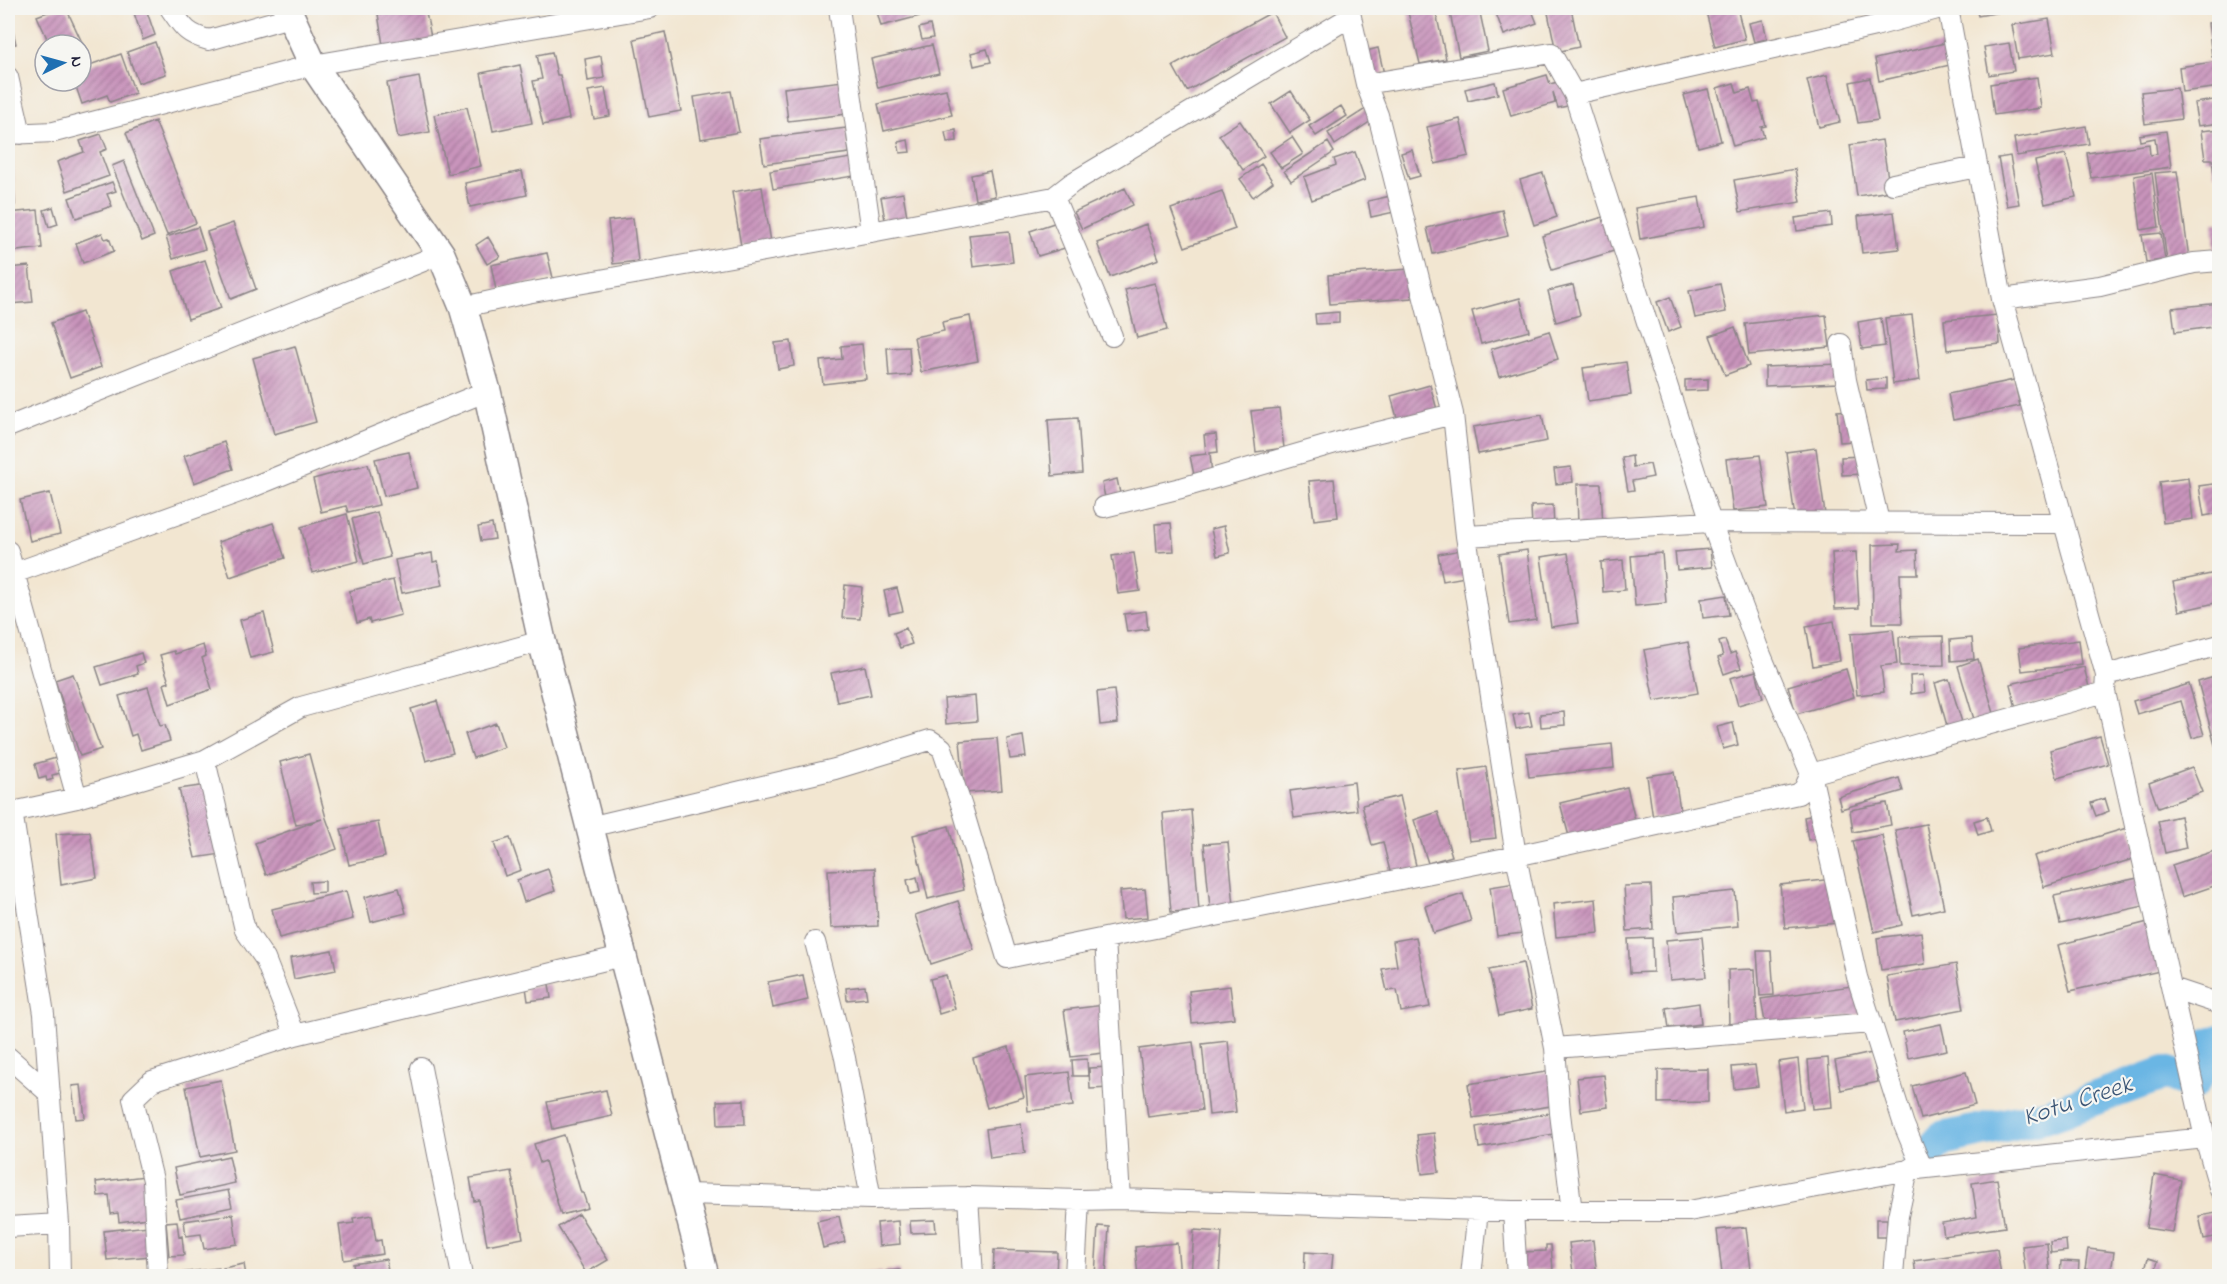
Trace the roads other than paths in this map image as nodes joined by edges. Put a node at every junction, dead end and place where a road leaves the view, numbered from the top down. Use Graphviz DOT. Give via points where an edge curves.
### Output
graph roads {
  1 [pos="170,8"];
  2 [pos="650,8"];
  3 [pos="839,8"];
  4 [pos="1941,8"];
  5 [pos="1948,8"];
  6 [pos="288,12"];
  7 [pos="1349,12"];
  8 [pos="313,65"];
  9 [pos="8,77"];
  10 [pos="1366,84"];
  11 [pos="1574,94"];
  12 [pos="14,134"];
  13 [pos="1977,167"];
  14 [pos="1893,184"];
  15 [pos="1054,197"];
  16 [pos="871,232"];
  17 [pos="441,254"];
  18 [pos="2220,261"];
  19 [pos="2002,299"];
  20 [pos="463,307"];
  21 [pos="1112,336"];
  22 [pos="1841,344"];
  23 [pos="488,391"];
  24 [pos="1453,414"];
  25 [pos="8,427"];
  26 [pos="1104,507"];
  27 [pos="1711,522"];
  28 [pos="1879,522"];
  29 [pos="2064,523"];
  30 [pos="1466,536"];
  31 [pos="8,551"];
  32 [pos="14,573"];
  33 [pos="14,597"];
  34 [pos="542,641"];
  35 [pos="2220,645"];
  36 [pos="2106,684"];
  37 [pos="205,760"];
  38 [pos="1811,774"];
  39 [pos="77,798"];
  40 [pos="10,812"];
  41 [pos="589,827"];
  42 [pos="1516,856"];
  43 [pos="1104,938"];
  44 [pos="815,942"];
  45 [pos="622,956"];
  46 [pos="2172,988"];
  47 [pos="2220,1004"];
  48 [pos="1871,1023"];
  49 [pos="295,1035"];
  50 [pos="1556,1048"];
  51 [pos="8,1057"];
  52 [pos="421,1068"];
  53 [pos="50,1094"];
  54 [pos="2205,1137"];
  55 [pos="1908,1170"];
  56 [pos="2220,1190"];
  57 [pos="684,1194"];
  58 [pos="968,1197"];
  59 [pos="872,1199"];
  60 [pos="1120,1199"];
  61 [pos="1079,1200"];
  62 [pos="1478,1210"];
  63 [pos="1513,1210"];
  64 [pos="1572,1212"];
  65 [pos="59,1224"];
  66 [pos="8,1227"];
  67 [pos="60,1276"];
  68 [pos="158,1276"];
  69 [pos="462,1276"];
  70 [pos="705,1276"];
  71 [pos="974,1276"];
  72 [pos="1075,1276"];
  73 [pos="1471,1276"];
  74 [pos="1517,1276"];
  75 [pos="1893,1276"];
  1 -- 6 [label="street" via="185,30 209,39"];
  2 -- 8 [label="street"];
  3 -- 16 [label="street"];
  4 -- 11 [label="street"];
  5 -- 13 [label="street"];
  6 -- 8 [label="street"];
  7 -- 10 [label="street"];
  7 -- 15 [label="street"];
  8 -- 12 [label="street" via="54,132"];
  8 -- 17 [label="street"];
  9 -- 12 [label="street"];
  10 -- 11 [label="street" via="1551,53"];
  10 -- 24 [label="street" via="1378,115"];
  11 -- 27 [label="street"];
  13 -- 14 [label="street"];
  13 -- 19 [label="street"];
  15 -- 16 [label="street"];
  15 -- 21 [label="street"];
  16 -- 20 [label="street"];
  17 -- 20 [label="street"];
  17 -- 25 [label="street"];
  18 -- 19 [label="street" via="2194,263 2100,286"];
  19 -- 29 [label="street"];
  20 -- 23 [label="street"];
  22 -- 28 [label="street"];
  23 -- 32 [label="street" via="245,490"];
  23 -- 34 [label="street"];
  24 -- 26 [label="street"];
  24 -- 30 [label="street"];
  27 -- 28 [label="street"];
  27 -- 30 [label="street"];
  27 -- 38 [label="street"];
  28 -- 29 [label="street"];
  29 -- 36 [label="street"];
  30 -- 42 [label="street"];
  31 -- 32 [label="street"];
  32 -- 33 [label="street"];
  33 -- 39 [label="street"];
  34 -- 37 [label="street" via="301,707"];
  34 -- 41 [label="street"];
  35 -- 36 [label="street"];
  36 -- 38 [label="street"];
  36 -- 46 [label="street"];
  37 -- 39 [label="street"];
  37 -- 49 [label="street" via="244,930 265,959"];
  38 -- 42 [label="street" via="1798,794"];
  38 -- 48 [label="street"];
  39 -- 40 [label="street"];
  40 -- 53 [label="street" via="44,1014"];
  41 -- 43 [label="street" via="835,769 930,740 942,748 1006,958"];
  41 -- 45 [label="street"];
  42 -- 43 [label="street"];
  42 -- 50 [label="street"];
  43 -- 60 [label="street"];
  44 -- 59 [label="street" via="845,1058"];
  45 -- 49 [label="street"];
  45 -- 57 [label="street"];
  46 -- 47 [label="street"];
  46 -- 54 [label="street"];
  48 -- 50 [label="street"];
  48 -- 55 [label="street" via="1920,1163"];
  49 -- 68 [label="street" via="152,1081 133,1099 153,1180"];
  50 -- 64 [label="street"];
  51 -- 53 [label="street"];
  52 -- 69 [label="street"];
  53 -- 65 [label="street"];
  54 -- 55 [label="street"];
  54 -- 56 [label="street"];
  55 -- 64 [label="street" via="1689,1211"];
  55 -- 75 [label="street" via="1898,1216"];
  57 -- 59 [label="street"];
  57 -- 70 [label="street"];
  58 -- 59 [label="street"];
  58 -- 61 [label="street"];
  58 -- 71 [label="street"];
  60 -- 61 [label="street"];
  60 -- 62 [label="street"];
  61 -- 72 [label="street"];
  62 -- 63 [label="street"];
  62 -- 73 [label="street"];
  63 -- 64 [label="street"];
  63 -- 74 [label="street"];
  65 -- 66 [label="street"];
  65 -- 67 [label="street"];
}
